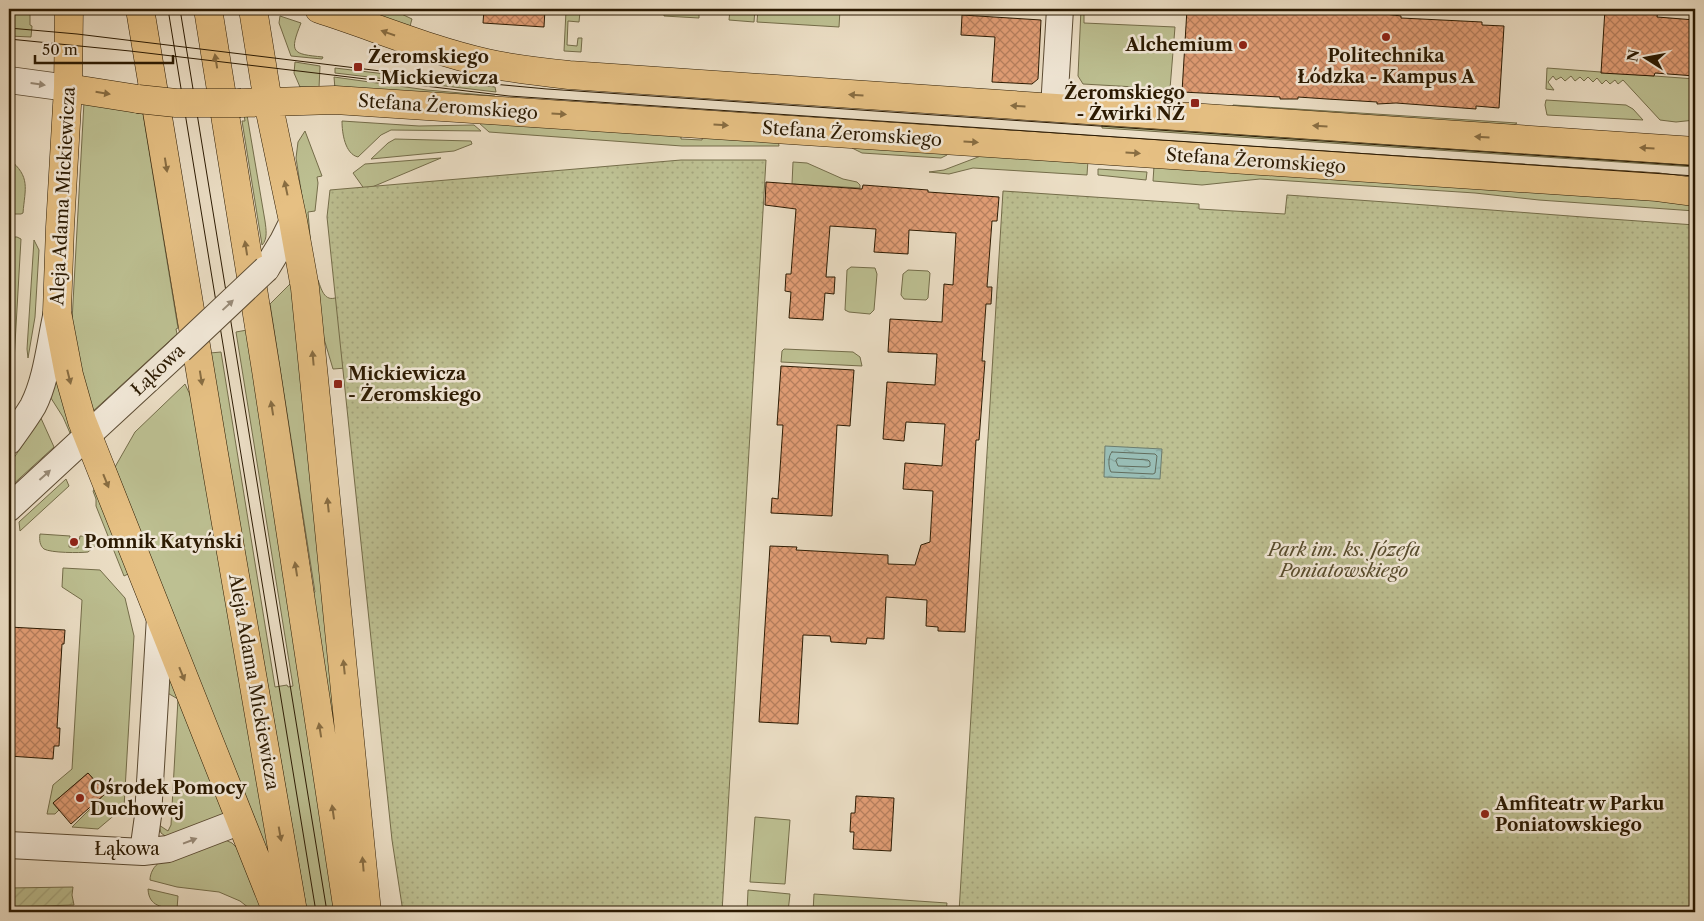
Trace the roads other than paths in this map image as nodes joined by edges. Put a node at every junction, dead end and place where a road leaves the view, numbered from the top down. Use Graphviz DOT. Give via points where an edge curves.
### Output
graph roads {
  1 [pos="69,9"];
  2 [pos="140,9"];
  3 [pos="208,9"];
  4 [pos="253,9"];
  5 [pos="319,9"];
  6 [pos="1060,9"];
  7 [pos="9,80"];
  8 [pos="68,88"];
  9 [pos="300,101"];
  10 [pos="268,102"];
  11 [pos="1054,108"];
  12 [pos="1695,151"];
  13 [pos="280,156"];
  14 [pos="1695,192"];
  15 [pos="293,221"];
  16 [pos="56,312"];
  17 [pos="88,436"];
  18 [pos="9,441"];
  19 [pos="9,508"];
  20 [pos="160,617"];
  21 [pos="241,821"];
  22 [pos="9,845"];
  23 [pos="143,852"];
  24 [pos="277,912"];
  25 [pos="293,912"];
  26 [pos="348,912"];
  27 [pos="367,912"];
  1 -- 8 [label="main road, Aleja Adama Mickiewicza"];
  2 -- 25 [label="main road, Aleja Adama Mickiewicza, one-way"];
  26 -- 3 [label="main road, one-way"];
  4 -- 10 [label="main road"];
  11 -- 5 [label="main road, one-way" via="522,70 422,45"];
  6 -- 11 [label="street"];
  7 -- 8 [label="street, Stefana Żeromskiego, one-way"];
  8 -- 10 [label="main road, Stefana Żeromskiego, one-way, bridge" via="176,103"];
  8 -- 16 [label="main road, Aleja Adama Mickiewicza"];
  9 -- 10 [label="main road, Stefana Żeromskiego"];
  9 -- 13 [label="main road" via="299,112"];
  9 -- 14 [label="main road, Stefana Żeromskiego, one-way" via="335,100 676,122"];
  10 -- 13 [label="main road"];
  12 -- 11 [label="main road, one-way"];
  15 -- 13 [label="main road, one-way"];
  17 -- 15 [label="street, Łąkowa, one-way, bridge" via="266,269"];
  27 -- 15 [label="main road, one-way" via="309,321"];
  16 -- 17 [label="main road, Aleja Adama Mickiewicza, one-way" via="70,382"];
  16 -- 18 [label="street" via="44,374 33,406"];
  19 -- 17 [label="street, Łąkowa, one-way"];
  17 -- 20 [label="main road, Aleja Adama Mickiewicza, one-way"];
  20 -- 21 [label="main road, Aleja Adama Mickiewicza, one-way"];
  20 -- 23 [label="street"];
  23 -- 21 [label="street, Łąkowa, one-way" via="168,849"];
  21 -- 24 [label="main road, Aleja Adama Mickiewicza"];
  22 -- 23 [label="street, Łąkowa"];
}
